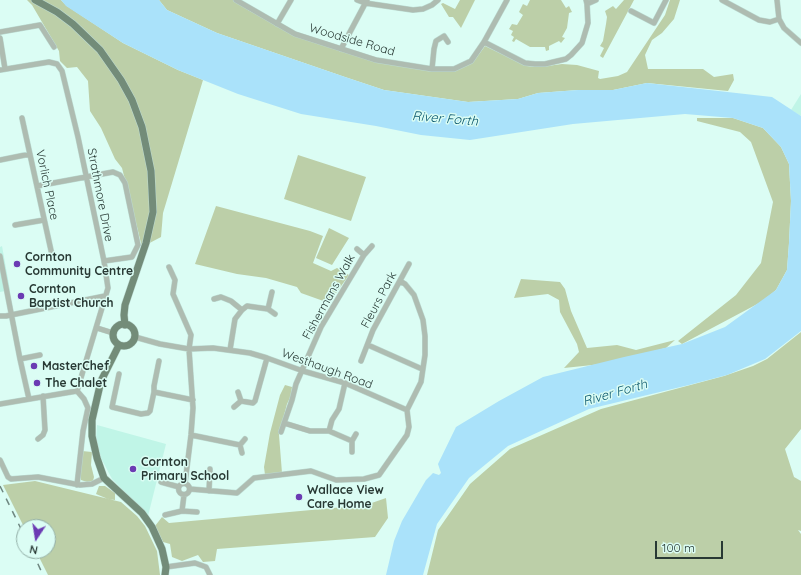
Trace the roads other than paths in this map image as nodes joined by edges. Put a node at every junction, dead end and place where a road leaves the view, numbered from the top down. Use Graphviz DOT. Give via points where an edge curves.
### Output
graph roads {
  1 [pos="35,0"];
  2 [pos="236,0"];
  3 [pos="291,0"];
  4 [pos="357,0"];
  5 [pos="438,0"];
  6 [pos="507,0"];
  7 [pos="596,0"];
  8 [pos="666,0"];
  9 [pos="722,0"];
  10 [pos="777,0"];
  11 [pos="366,2"];
  12 [pos="586,2"];
  13 [pos="631,11"];
  14 [pos="779,19"];
  15 [pos="277,24"];
  16 [pos="0,32"];
  17 [pos="0,38"];
  18 [pos="448,42"];
  19 [pos="484,42"];
  20 [pos="801,43"];
  21 [pos="54,47"];
  22 [pos="341,49"];
  23 [pos="432,69"];
  24 [pos="3,70"];
  25 [pos="22,118"];
  26 [pos="30,154"];
  27 [pos="0,160"];
  28 [pos="86,177"];
  29 [pos="38,186"];
  30 [pos="44,220"];
  31 [pos="16,225"];
  32 [pos="372,246"];
  33 [pos="357,249"];
  34 [pos="364,255"];
  35 [pos="0,256"];
  36 [pos="52,256"];
  37 [pos="104,262"];
  38 [pos="409,264"];
  39 [pos="169,267"];
  40 [pos="400,281"];
  41 [pos="272,292"];
  42 [pos="105,296"];
  43 [pos="214,299"];
  44 [pos="268,309"];
  45 [pos="242,310"];
  46 [pos="274,314"];
  47 [pos="12,315"];
  48 [pos="0,316"];
  49 [pos="125,324"];
  50 [pos="97,328"];
  51 [pos="113,333"];
  52 [pos="135,337"];
  53 [pos="119,345"];
  54 [pos="368,345"];
  55 [pos="189,349"];
  56 [pos="230,350"];
  57 [pos="40,355"];
  58 [pos="267,358"];
  59 [pos="20,359"];
  60 [pos="159,361"];
  61 [pos="361,361"];
  62 [pos="422,369"];
  63 [pos="303,371"];
  64 [pos="119,374"];
  65 [pos="345,383"];
  66 [pos="77,391"];
  67 [pos="154,392"];
  68 [pos="238,392"];
  69 [pos="43,396"];
  70 [pos="29,398"];
  71 [pos="193,400"];
  72 [pos="242,401"];
  73 [pos="0,404"];
  74 [pos="234,407"];
  75 [pos="407,410"];
  76 [pos="284,423"];
  77 [pos="329,431"];
  78 [pos="281,432"];
  79 [pos="356,434"];
  80 [pos="191,436"];
  81 [pos="38,439"];
  82 [pos="244,439"];
  83 [pos="352,441"];
  84 [pos="240,445"];
  85 [pos="352,452"];
  86 [pos="242,453"];
  87 [pos="0,460"];
  88 [pos="210,469"];
  89 [pos="104,478"];
  90 [pos="161,482"];
  91 [pos="185,483"];
  92 [pos="77,485"];
  93 [pos="179,487"];
  94 [pos="190,489"];
  95 [pos="209,490"];
  96 [pos="184,495"];
  97 [pos="182,511"];
  98 [pos="197,512"];
  99 [pos="165,515"];
  100 [pos="166,567"];
  101 [pos="165,575"];
  102 [pos="210,575"];
  1 -- 49 [label="main road" via="74,25 100,50 121,80 142,126 151,171 153,212 146,243 125,305"];
  2 -- 15 [label="street, Woodside Road"];
  3 -- 15 [label="street"];
  4 -- 11 [label="street"];
  5 -- 11 [label="street" via="432,5 413,10"];
  6 -- 19 [label="street, Woodside Road"];
  7 -- 12 [label="street"];
  8 -- 13 [label="street" via="654,23"];
  9 -- 14 [label="street" via="759,20 770,22"];
  10 -- 14 [label="street"];
  11 -- 22 [label="street"];
  12 -- 19 [label="street" via="588,23 582,43 566,59 545,64 525,63"];
  14 -- 20 [label="street" via="784,28"];
  15 -- 22 [label="street, Woodside Road" via="295,34"];
  16 -- 21 [label="street" via="40,25"];
  17 -- 24 [label="street"];
  18 -- 23 [label="street" via="444,36 436,41"];
  19 -- 23 [label="street, Woodside Road" via="471,61 454,69"];
  22 -- 23 [label="street, Woodside Road" via="376,60"];
  24 -- 28 [label="street, Strathmore Drive" via="49,62 57,64 62,71"];
  25 -- 26 [label="street, Vorlich Place"];
  26 -- 27 [label="street"];
  26 -- 29 [label="street, Vorlich Place"];
  28 -- 29 [label="street"];
  28 -- 37 [label="street, Strathmore Drive"];
  28 -- 37 [label="street" via="113,172 120,175 125,182 136,233 138,245 132,256"];
  29 -- 30 [label="street, Vorlich Place"];
  30 -- 31 [label="street"];
  30 -- 36 [label="street, Vorlich Place"];
  32 -- 34 [label="street, Fishermans Walk"];
  33 -- 34 [label="street, Fishermans Walk"];
  34 -- 63 [label="street, Fishermans Walk" via="321,327"];
  35 -- 47 [label="street"];
  37 -- 42 [label="street, Strathmore Drive" via="108,288"];
  38 -- 40 [label="street, Fleurs Park"];
  39 -- 55 [label="street" via="175,280 173,294 191,335"];
  40 -- 54 [label="street, Fleurs Park" via="373,330"];
  40 -- 62 [label="street" via="414,295 423,320 425,344"];
  41 -- 44 [label="street"];
  42 -- 47 [label="street"];
  42 -- 50 [label="street, Strathmore Drive"];
  43 -- 45 [label="street" via="221,297"];
  44 -- 45 [label="street" via="247,306"];
  44 -- 46 [label="street"];
  45 -- 56 [label="street" via="235,319"];
  47 -- 48 [label="street"];
  47 -- 59 [label="street"];
  49 -- 51 [label="main road"];
  49 -- 52 [label="main road" via="132,329"];
  50 -- 51 [label="street"];
  50 -- 66 [label="street, Strathmore Drive"];
  51 -- 53 [label="main road" via="113,339"];
  52 -- 53 [label="main road" via="128,345"];
  52 -- 55 [label="street, Westhaugh Road"];
  53 -- 89 [label="main road" via="101,381 92,420 92,436"];
  54 -- 61 [label="street, Fleurs Park"];
  54 -- 62 [label="street, Fleurs Park"];
  55 -- 56 [label="street, Westhaugh Road"];
  55 -- 71 [label="street"];
  56 -- 58 [label="street, Westhaugh Road"];
  57 -- 59 [label="street"];
  58 -- 63 [label="street, Westhaugh Road"];
  58 -- 72 [label="street" via="256,401"];
  59 -- 70 [label="street"];
  60 -- 67 [label="street"];
  62 -- 75 [label="street" via="420,382"];
  63 -- 65 [label="street, Westhaugh Road"];
  63 -- 76 [label="street, Fishermans Walk" via="295,387"];
  64 -- 67 [label="street" via="112,408 148,413"];
  65 -- 75 [label="street, Westhaugh Road"];
  65 -- 77 [label="street" via="339,409"];
  66 -- 69 [label="street"];
  66 -- 92 [label="street" via="88,408"];
  67 -- 71 [label="street"];
  68 -- 72 [label="street"];
  69 -- 70 [label="street"];
  69 -- 81 [label="street" via="45,430"];
  70 -- 73 [label="street"];
  71 -- 80 [label="street"];
  72 -- 74 [label="street"];
  75 -- 95 [label="street" via="407,436 379,475 364,479 336,480 311,471 254,478 237,493"];
  76 -- 77 [label="street" via="310,431"];
  76 -- 78 [label="street, Fishermans Walk"];
  77 -- 83 [label="street"];
  79 -- 83 [label="street"];
  80 -- 84 [label="street"];
  80 -- 91 [label="street"];
  82 -- 84 [label="street"];
  83 -- 85 [label="street"];
  84 -- 86 [label="street"];
  87 -- 92 [label="street" via="11,479 38,477"];
  88 -- 95 [label="street"];
  89 -- 92 [label="street" via="92,484"];
  89 -- 100 [label="main road" via="142,513 152,527 162,549"];
  90 -- 93 [label="street"];
  91 -- 93 [label="street"];
  91 -- 94 [label="street"];
  93 -- 96 [label="street" via="180,493"];
  94 -- 95 [label="street"];
  94 -- 96 [label="street"];
  96 -- 97 [label="street"];
  97 -- 98 [label="street"];
  97 -- 99 [label="street"];
  100 -- 101 [label="main road"];
  100 -- 102 [label="street" via="195,563 206,567"];
}
